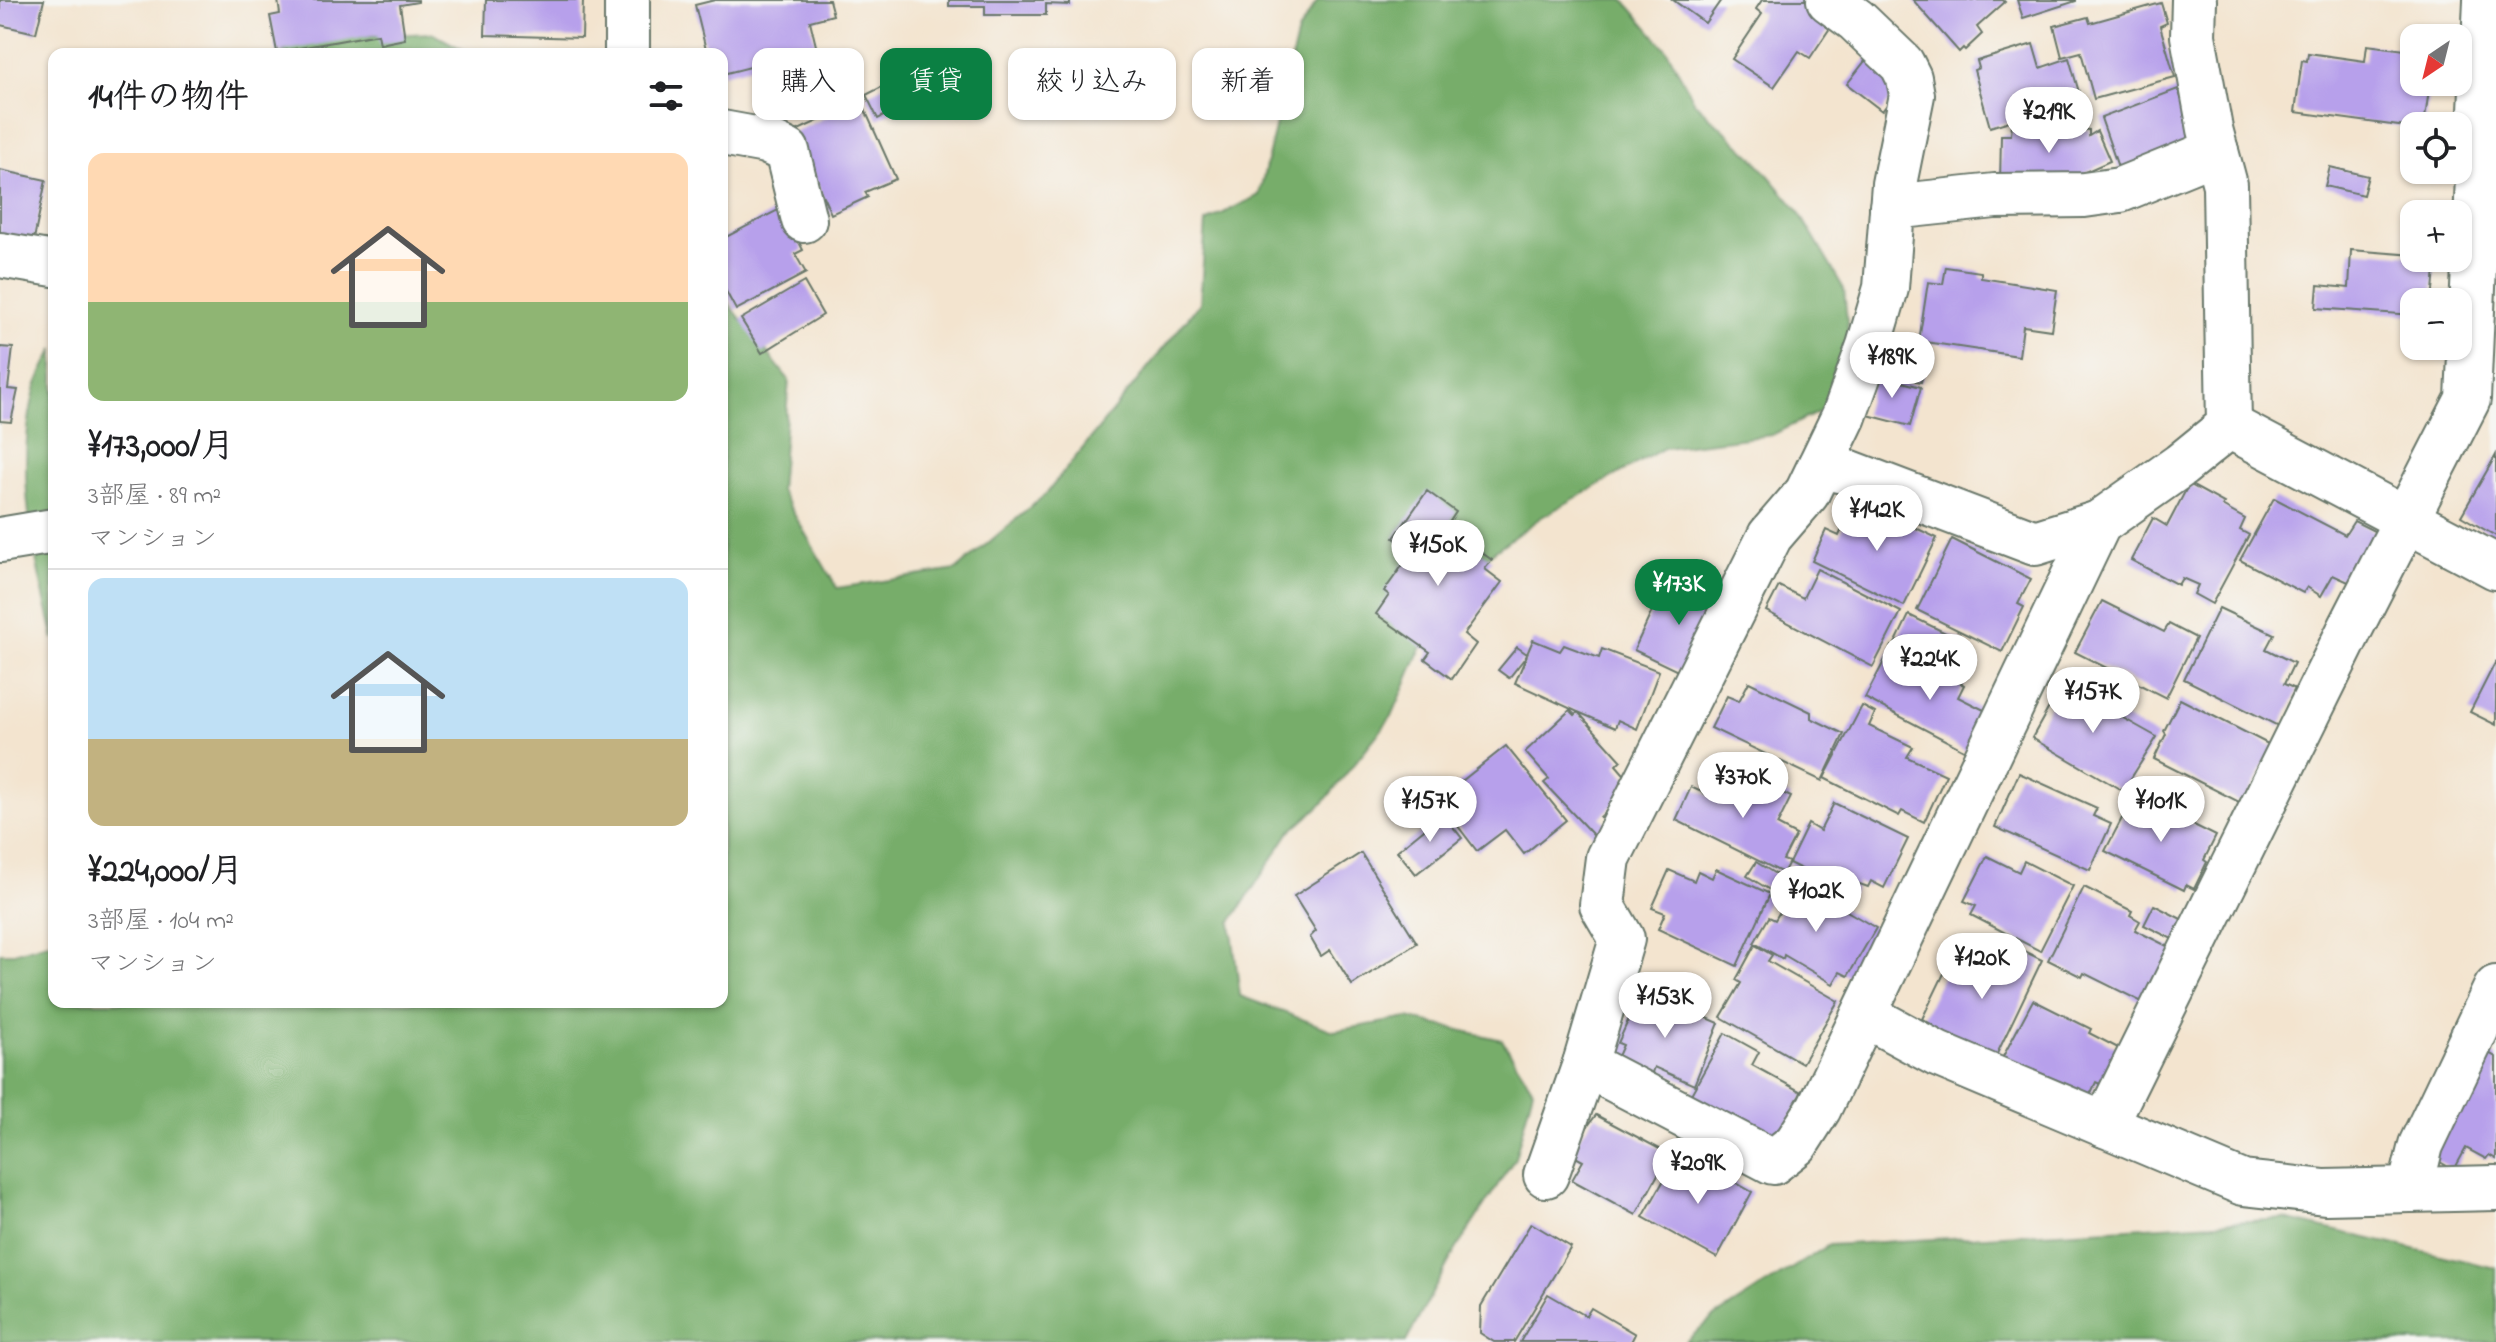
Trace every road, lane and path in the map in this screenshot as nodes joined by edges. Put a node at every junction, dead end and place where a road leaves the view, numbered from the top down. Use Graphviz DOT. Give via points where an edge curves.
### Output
graph roads {
  1 [pos="627,0"];
  2 [pos="1829,0"];
  3 [pos="2194,0"];
  4 [pos="2486,0"];
  5 [pos="627,48"];
  6 [pos="728,134"];
  7 [pos="2216,151"];
  8 [pos="1892,207"];
  9 [pos="804,220"];
  10 [pos="0,255"];
  11 [pos="48,263"];
  12 [pos="2229,426"];
  13 [pos="1820,466"];
  14 [pos="2405,521"];
  15 [pos="2099,523"];
  16 [pos="48,532"];
  17 [pos="0,540"];
  18 [pos="2496,567"];
  19 [pos="2496,988"];
  20 [pos="1865,1015"];
  21 [pos="1585,1064"];
  22 [pos="2105,1125"];
  23 [pos="1546,1175"];
  24 [pos="2496,1188"];
  25 [pos="2410,1190"];
  1 -- 5 [label="street"];
  2 -- 8 [label="street" via="1902,64 1909,78 1912,95"];
  3 -- 7 [label="street" via="2193,36"];
  4 -- 14 [label="street" via="2468,399"];
  6 -- 9 [label="street" via="787,151"];
  7 -- 8 [label="street" via="2120,190"];
  7 -- 12 [label="street" via="2225,185"];
  8 -- 13 [label="street" via="1886,288 1844,416"];
  10 -- 11 [label="street"];
  12 -- 14 [label="street"];
  12 -- 15 [label="street"];
  13 -- 15 [label="street" via="2035,543"];
  13 -- 21 [label="street" via="1807,493 1770,536 1608,858 1602,905 1622,939"];
  14 -- 18 [label="street"];
  14 -- 22 [label="street"];
  15 -- 20 [label="street"];
  16 -- 17 [label="street"];
  19 -- 25 [label="street" via="2421,1145"];
  20 -- 21 [label="street" via="1819,1108 1796,1144 1773,1162"];
  20 -- 22 [label="street" via="1937,1054"];
  21 -- 23 [label="street"];
  22 -- 25 [label="street" via="2243,1183 2325,1192"];
  24 -- 25 [label="street"];
}
